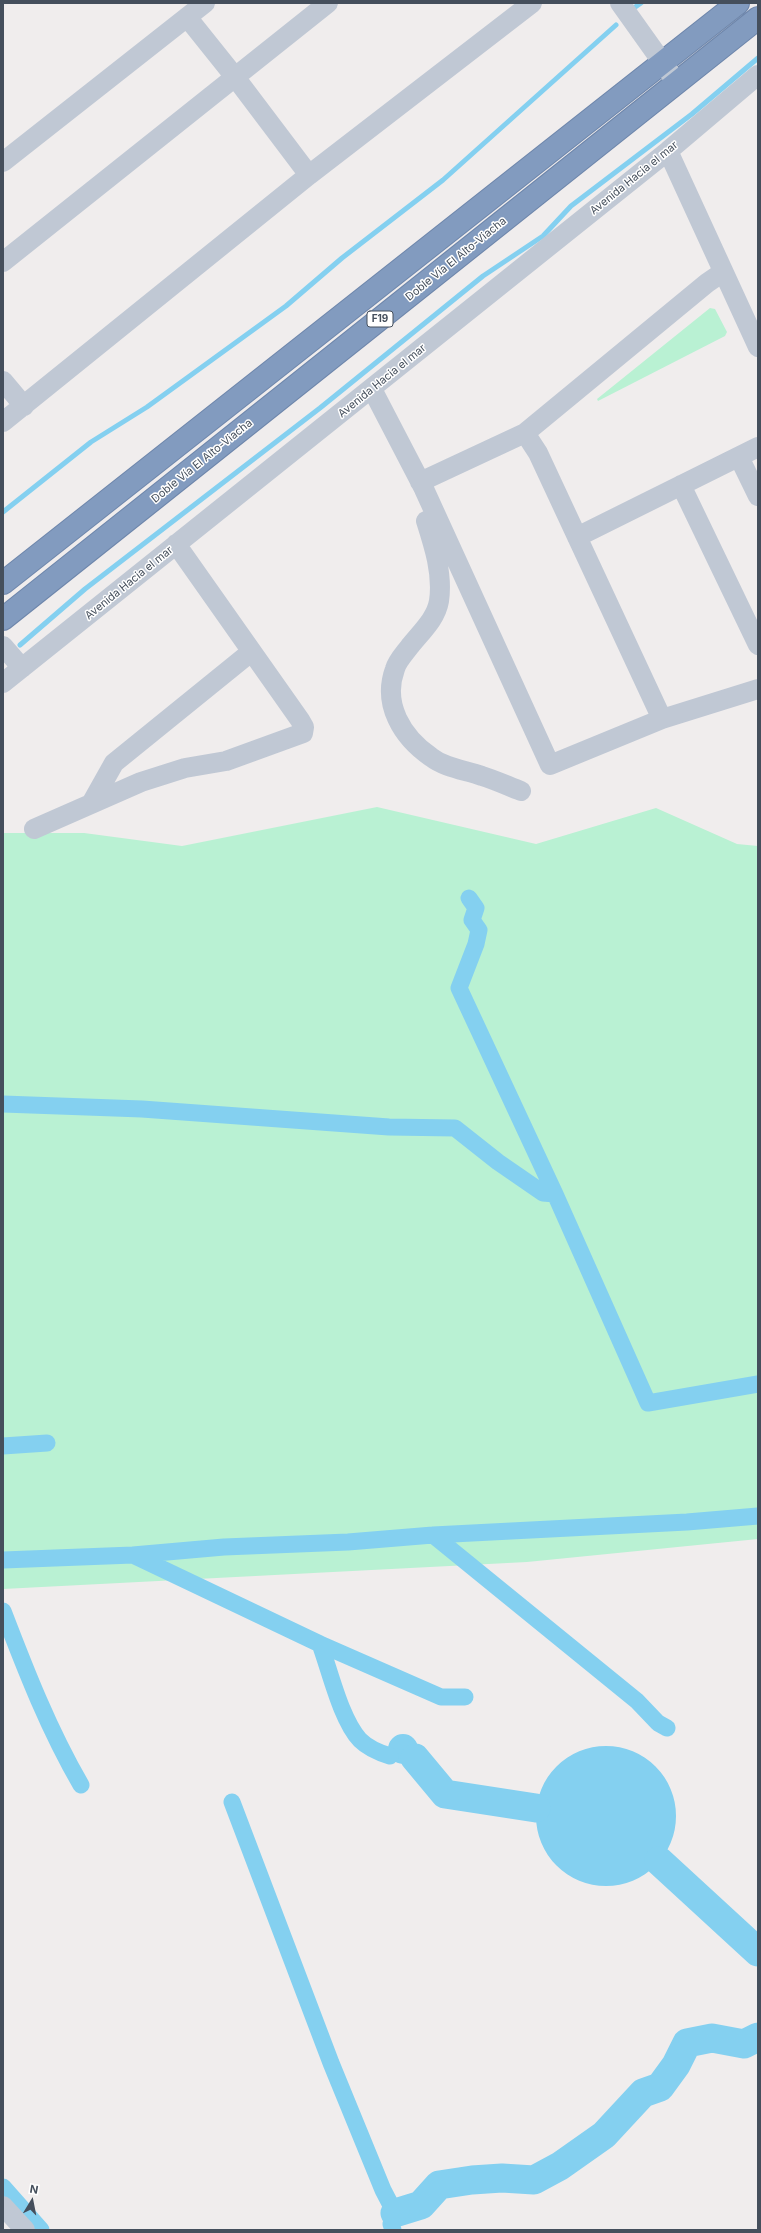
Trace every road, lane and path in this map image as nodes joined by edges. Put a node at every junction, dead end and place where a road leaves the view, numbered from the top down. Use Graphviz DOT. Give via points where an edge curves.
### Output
graph roads {
  1 [pos="205,3"];
  2 [pos="328,3"];
  3 [pos="532,3"];
  4 [pos="620,3"];
  5 [pos="738,3"];
  6 [pos="186,18"];
  7 [pos="758,18"];
  8 [pos="663,62"];
  9 [pos="758,75"];
  10 [pos="235,77"];
  11 [pos="677,83"];
  12 [pos="668,151"];
  13 [pos="3,162"];
  14 [pos="310,175"];
  15 [pos="3,262"];
  16 [pos="723,272"];
  17 [pos="758,347"];
  18 [pos="3,381"];
  19 [pos="372,389"];
  20 [pos="24,406"];
  21 [pos="3,422"];
  22 [pos="525,433"];
  23 [pos="758,447"];
  24 [pos="739,457"];
  25 [pos="422,485"];
  26 [pos="681,485"];
  27 [pos="758,496"];
  28 [pos="577,537"];
  29 [pos="176,544"];
  30 [pos="3,583"];
  31 [pos="3,619"];
  32 [pos="758,645"];
  33 [pos="3,646"];
  34 [pos="252,652"];
  35 [pos="22,668"];
  36 [pos="3,683"];
  37 [pos="758,689"];
  38 [pos="662,719"];
  39 [pos="521,791"];
  40 [pos="92,804"];
  41 [pos="34,829"];
  42 [pos="3,2206"];
  43 [pos="25,2230"];
  1 -- 6 [label="street"];
  2 -- 10 [label="street"];
  3 -- 14 [label="street"];
  4 -- 8 [label="street"];
  5 -- 8 [label="highway, F19"];
  6 -- 10 [label="street"];
  6 -- 13 [label="street"];
  7 -- 11 [label="highway, Doble Vía El Alto-Viacha / F19"];
  8 -- 11 [label="street"];
  8 -- 30 [label="highway, F19"];
  9 -- 12 [label="street, Avenida Hacia el mar"];
  10 -- 14 [label="street"];
  10 -- 15 [label="street"];
  11 -- 31 [label="highway, Doble Vía El Alto-Viacha / F19"];
  12 -- 16 [label="street"];
  12 -- 19 [label="street, Avenida Hacia el mar"];
  14 -- 20 [label="street"];
  16 -- 17 [label="street"];
  16 -- 22 [label="street"];
  18 -- 20 [label="street"];
  19 -- 25 [label="street"];
  19 -- 29 [label="street, Avenida Hacia el mar"];
  20 -- 21 [label="street"];
  22 -- 25 [label="street"];
  22 -- 28 [label="street" via="538,453"];
  23 -- 24 [label="street"];
  24 -- 26 [label="street"];
  24 -- 27 [label="street"];
  25 -- 38 [label="street" via="550,765"];
  25 -- 39 [label="street" via="418,498 436,549 439,601 432,620 395,668 390,700 407,736 431,758"];
  26 -- 28 [label="street"];
  26 -- 32 [label="street"];
  28 -- 38 [label="street"];
  29 -- 34 [label="street"];
  29 -- 35 [label="street, Avenida Hacia el mar"];
  33 -- 35 [label="street"];
  34 -- 40 [label="street" via="114,763"];
  34 -- 40 [label="street" via="300,720 304,727 303,733 226,762 184,768 141,782"];
  35 -- 36 [label="street, Avenida Hacia el mar"];
  37 -- 38 [label="street"];
  40 -- 41 [label="street"];
  42 -- 43 [label="street"];
}
